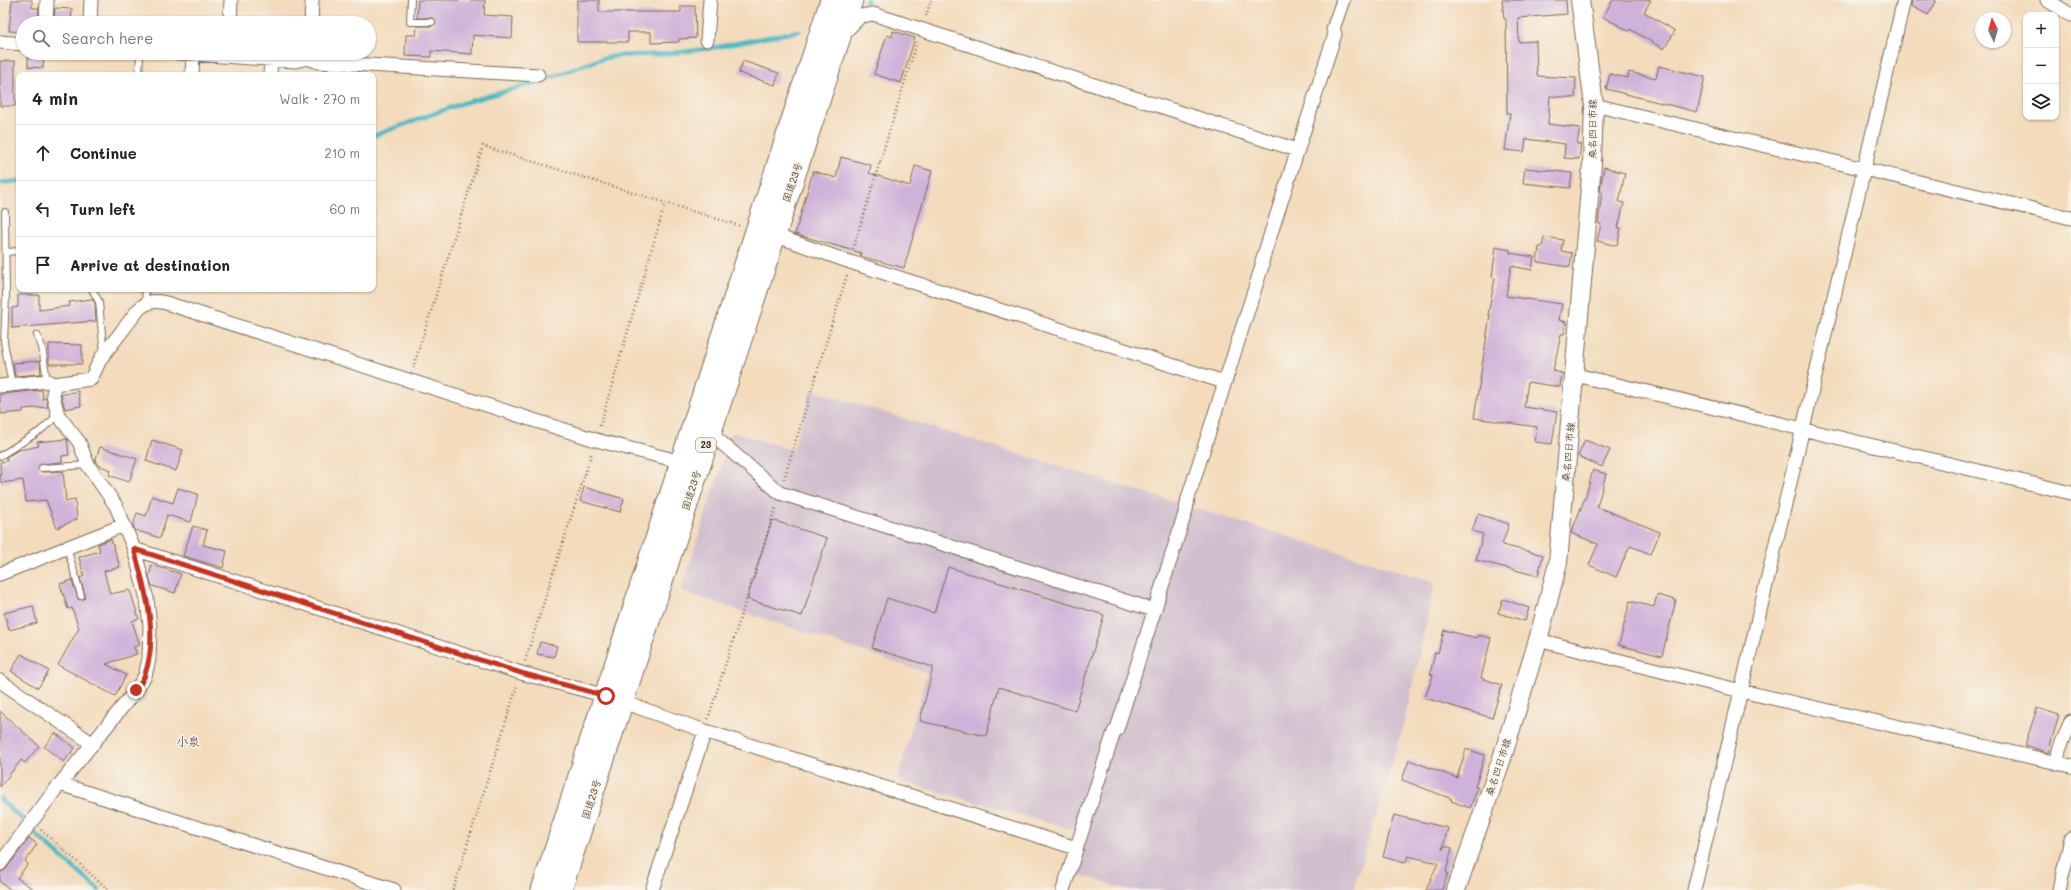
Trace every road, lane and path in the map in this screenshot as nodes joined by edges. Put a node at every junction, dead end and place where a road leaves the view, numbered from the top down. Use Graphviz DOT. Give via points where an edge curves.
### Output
graph roads {
  1 [pos="47,0"];
  2 [pos="91,0"];
  3 [pos="231,0"];
  4 [pos="312,0"];
  5 [pos="411,0"];
  6 [pos="710,0"];
  7 [pos="831,0"];
  8 [pos="852,0"];
  9 [pos="931,0"];
  10 [pos="1343,0"];
  11 [pos="1580,0"];
  12 [pos="1904,0"];
  13 [pos="2047,0"];
  14 [pos="2071,15"];
  15 [pos="46,16"];
  16 [pos="90,16"];
  17 [pos="230,16"];
  18 [pos="311,16"];
  19 [pos="432,22"];
  20 [pos="921,30"];
  21 [pos="842,35"];
  22 [pos="707,40"];
  23 [pos="0,42"];
  24 [pos="16,43"];
  25 [pos="140,60"];
  26 [pos="193,60"];
  27 [pos="271,60"];
  28 [pos="298,60"];
  29 [pos="315,60"];
  30 [pos="139,72"];
  31 [pos="192,72"];
  32 [pos="270,72"];
  33 [pos="538,75"];
  34 [pos="1594,105"];
  35 [pos="1296,150"];
  36 [pos="1865,169"];
  37 [pos="665,204"];
  38 [pos="5,212"];
  39 [pos="2071,218"];
  40 [pos="766,233"];
  41 [pos="16,251"];
  42 [pos="6,252"];
  43 [pos="850,262"];
  44 [pos="94,292"];
  45 [pos="145,292"];
  46 [pos="146,303"];
  47 [pos="37,335"];
  48 [pos="108,349"];
  49 [pos="1576,375"];
  50 [pos="410,380"];
  51 [pos="1224,382"];
  52 [pos="51,383"];
  53 [pos="6,385"];
  54 [pos="58,415"];
  55 [pos="1803,430"];
  56 [pos="710,433"];
  57 [pos="596,440"];
  58 [pos="0,456"];
  59 [pos="682,462"];
  60 [pos="88,464"];
  61 [pos="42,468"];
  62 [pos="780,492"];
  63 [pos="2071,493"];
  64 [pos="124,525"];
  65 [pos="67,547"];
  66 [pos="134,549"];
  67 [pos="0,574"];
  68 [pos="81,596"];
  69 [pos="1154,610"];
  70 [pos="1538,640"];
  71 [pos="0,681"];
  72 [pos="1741,691"];
  73 [pos="615,699"];
  74 [pos="2071,721"];
  75 [pos="705,731"];
  76 [pos="93,744"];
  77 [pos="2056,764"];
  78 [pos="2071,766"];
  79 [pos="60,784"];
  80 [pos="32,822"];
  81 [pos="2071,838"];
  82 [pos="1076,848"];
  83 [pos="0,864"];
  84 [pos="109,890"];
  85 [pos="394,890"];
  86 [pos="542,890"];
  87 [pos="561,890"];
  88 [pos="652,890"];
  89 [pos="1063,890"];
  90 [pos="1456,890"];
  91 [pos="1694,890"];
  92 [pos="2059,890"];
  1 -- 15 [label="street"];
  2 -- 16 [label="street"];
  3 -- 17 [label="street"];
  4 -- 18 [label="street"];
  5 -- 19 [label="lane" via="410,22"];
  6 -- 22 [label="street"];
  7 -- 40 [label="highway, 国道23号 / 23"];
  8 -- 21 [label="highway, 国道23号 / 23"];
  9 -- 20 [label="path"];
  10 -- 35 [label="street" via="1333,29 1335,34"];
  11 -- 34 [label="main road, 桑名四日市線"];
  12 -- 36 [label="street"];
  13 -- 14 [label="street"];
  20 -- 21 [label="street" via="873,14 861,16"];
  20 -- 35 [label="street"];
  20 -- 43 [label="path"];
  21 -- 40 [label="highway, 国道23号 / 23"];
  23 -- 24 [label="street"];
  25 -- 30 [label="lane"];
  26 -- 31 [label="street"];
  27 -- 28 [label="street"];
  27 -- 32 [label="street"];
  29 -- 33 [label="street"];
  34 -- 36 [label="street"];
  34 -- 49 [label="main road, 桑名四日市線"];
  35 -- 51 [label="street"];
  36 -- 39 [label="street"];
  36 -- 55 [label="street"];
  37 -- 40 [label="path"];
  37 -- 50 [label="path" via="483,146"];
  37 -- 57 [label="path"];
  38 -- 42 [label="lane"];
  40 -- 43 [label="street"];
  40 -- 56 [label="highway, 国道23号 / 23"];
  40 -- 59 [label="highway, 国道23号 / 23"];
  41 -- 42 [label="lane"];
  42 -- 53 [label="lane"];
  43 -- 51 [label="street"];
  43 -- 62 [label="path"];
  44 -- 48 [label="lane" via="99,302 103,345"];
  45 -- 46 [label="lane"];
  46 -- 48 [label="street"];
  46 -- 50 [label="street" via="166,303"];
  47 -- 52 [label="lane"];
  48 -- 52 [label="street" via="91,379"];
  49 -- 55 [label="street"];
  49 -- 70 [label="main road, 桑名四日市線" via="1558,563"];
  50 -- 57 [label="street"];
  51 -- 69 [label="street"];
  52 -- 53 [label="street"];
  52 -- 54 [label="street"];
  54 -- 58 [label="lane" via="40,431"];
  54 -- 60 [label="street" via="79,442"];
  55 -- 63 [label="street"];
  55 -- 72 [label="street"];
  56 -- 62 [label="street"];
  56 -- 73 [label="highway, 国道23号 / 23"];
  57 -- 59 [label="street"];
  59 -- 73 [label="highway, 国道23号 / 23"];
  60 -- 61 [label="lane"];
  60 -- 64 [label="street" via="116,506"];
  62 -- 69 [label="street"];
  62 -- 75 [label="path"];
  64 -- 65 [label="street"];
  64 -- 66 [label="street"];
  65 -- 67 [label="street"];
  65 -- 68 [label="lane"];
  66 -- 73 [label="street" via="521,673"];
  66 -- 76 [label="street" via="147,599 150,626 149,659 145,676 136,690"];
  69 -- 82 [label="street" via="1117,730 1114,732"];
  70 -- 72 [label="street"];
  70 -- 90 [label="main road, 桑名四日市線" via="1502,758"];
  71 -- 76 [label="street"];
  72 -- 77 [label="street"];
  72 -- 91 [label="street"];
  73 -- 75 [label="street"];
  73 -- 86 [label="highway, 国道23号 / 23"];
  73 -- 87 [label="highway, 国道23号 / 23"];
  74 -- 77 [label="street"];
  75 -- 82 [label="street"];
  75 -- 88 [label="street"];
  76 -- 79 [label="street"];
  77 -- 78 [label="street"];
  79 -- 80 [label="street"];
  79 -- 85 [label="street"];
  80 -- 83 [label="street"];
  80 -- 84 [label="path"];
  81 -- 92 [label="street"];
  82 -- 89 [label="street"];
}
